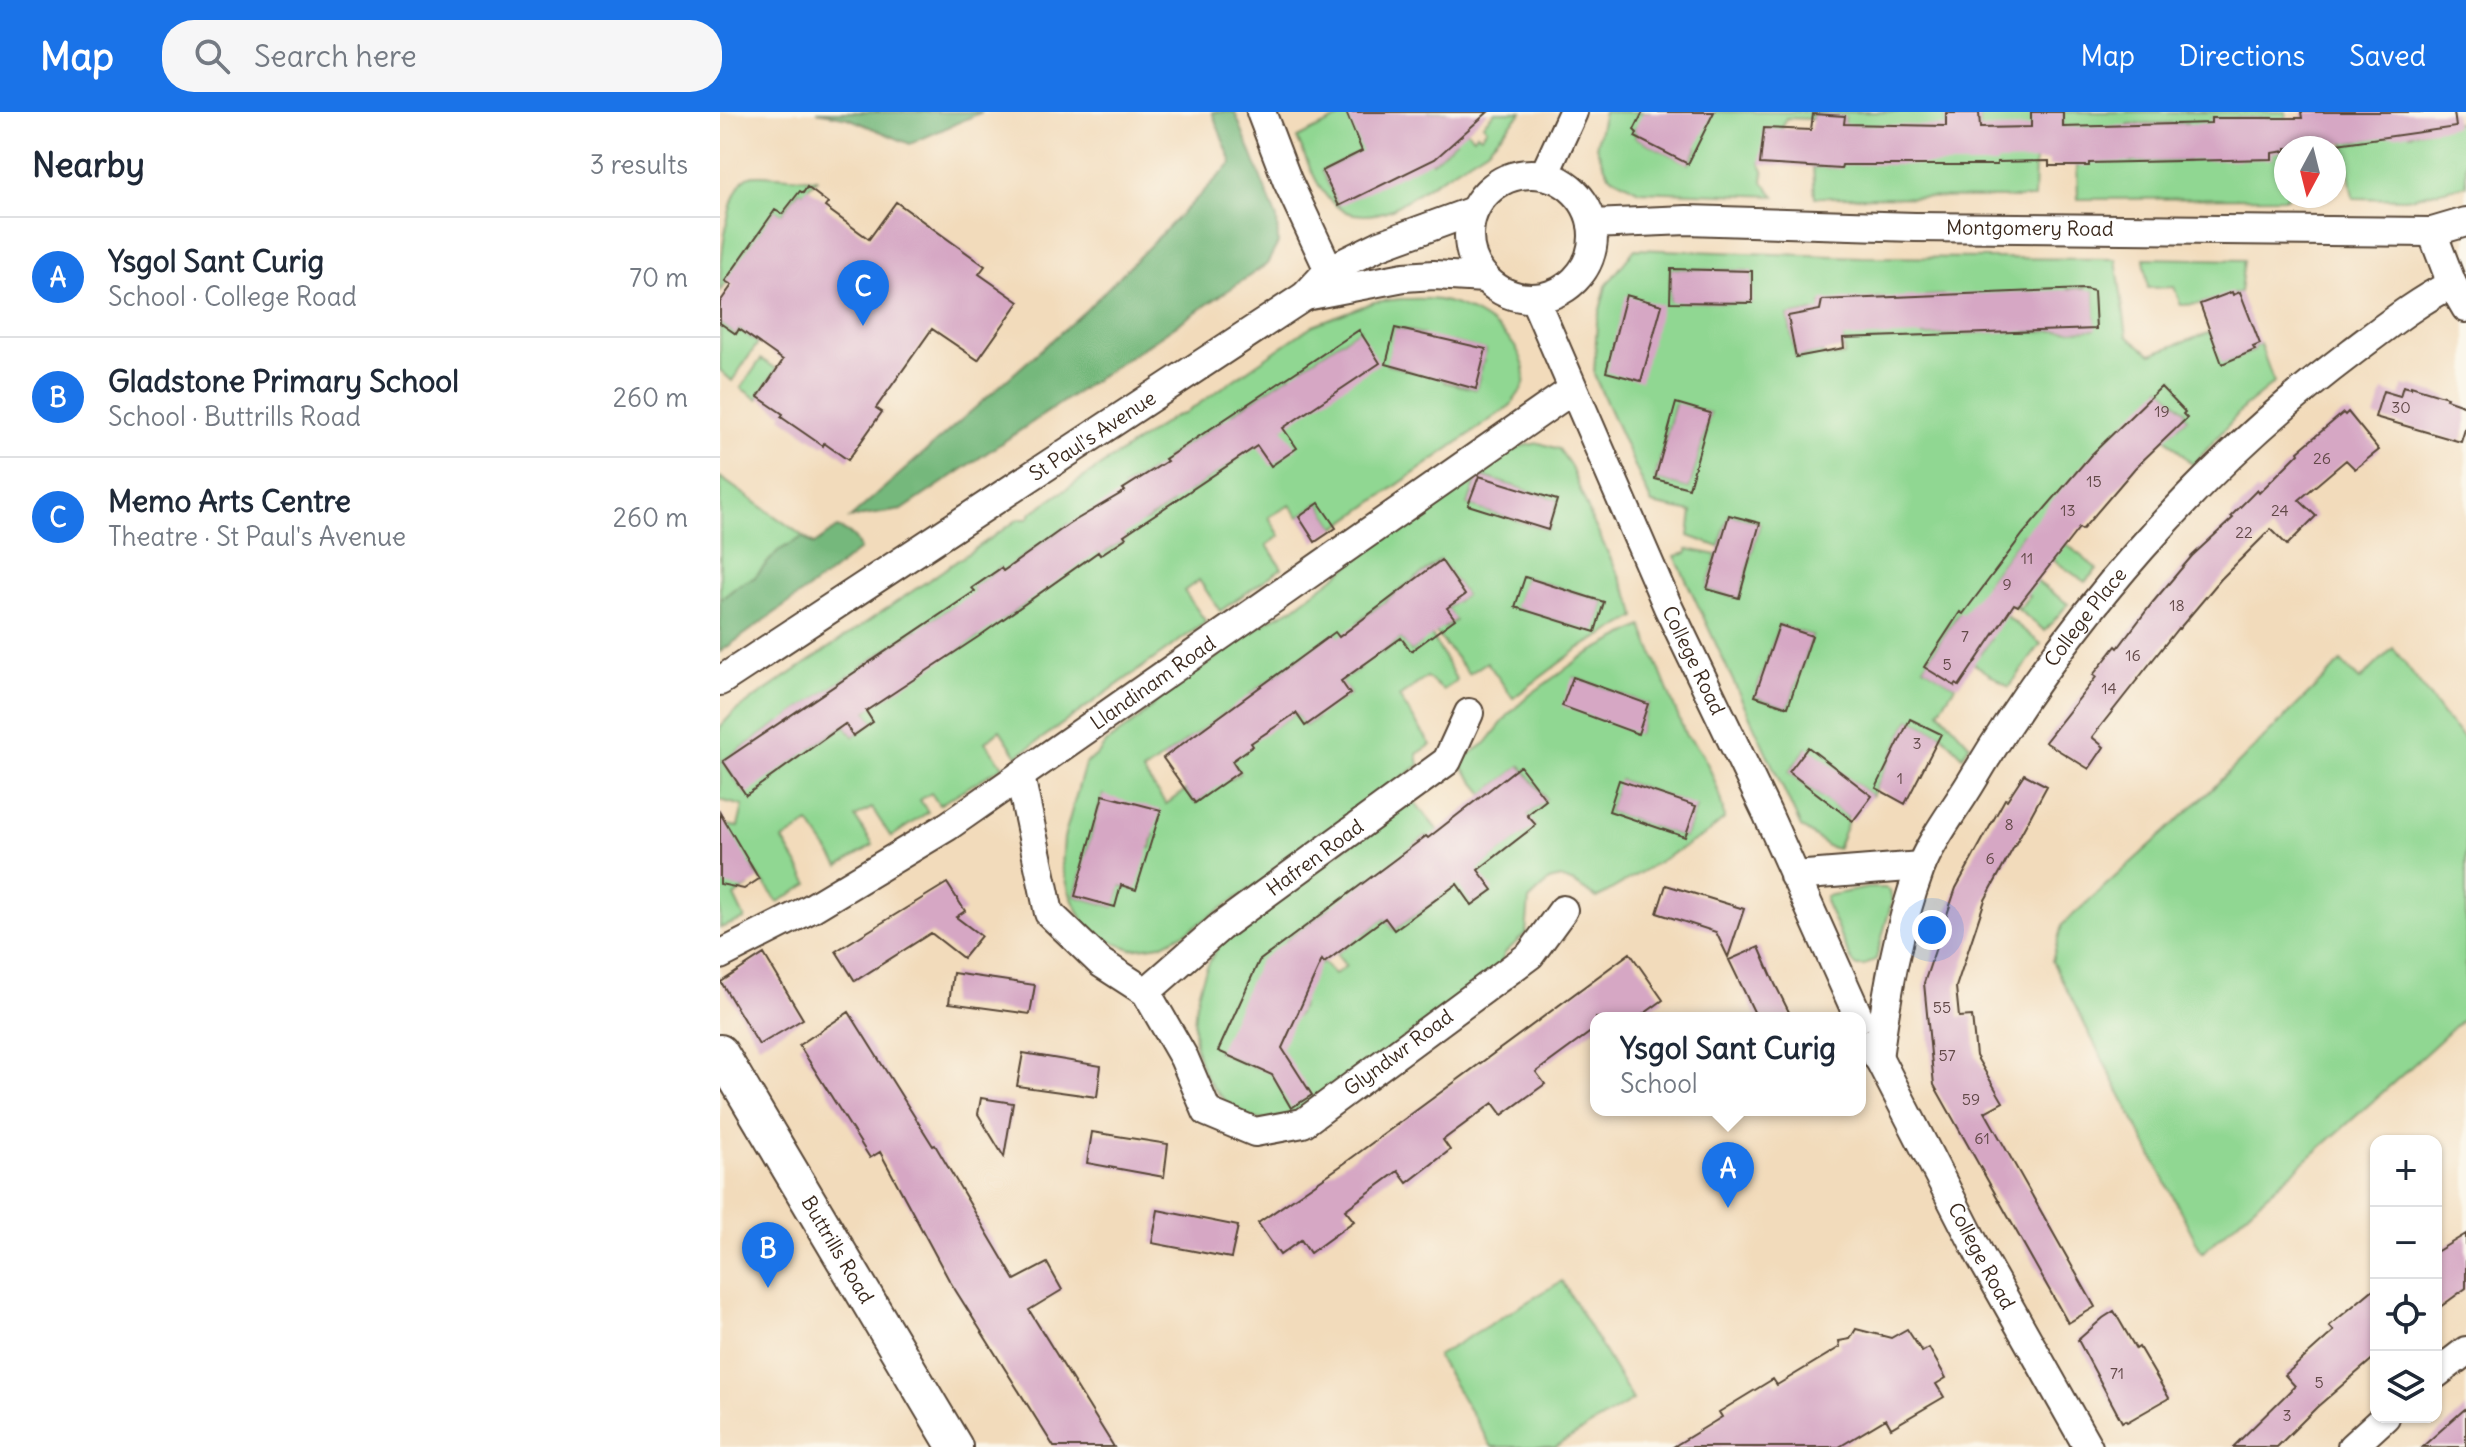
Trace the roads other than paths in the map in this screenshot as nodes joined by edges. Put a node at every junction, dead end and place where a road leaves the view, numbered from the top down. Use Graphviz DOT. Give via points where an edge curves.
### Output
graph roads {
  1 [pos="1261,112"];
  2 [pos="1573,112"];
  3 [pos="1544,175"];
  4 [pos="1473,211"];
  5 [pos="2466,222"];
  6 [pos="1592,224"];
  7 [pos="2432,232"];
  8 [pos="1329,270"];
  9 [pos="1485,278"];
  10 [pos="1305,296"];
  11 [pos="2459,296"];
  12 [pos="1534,298"];
  13 [pos="1572,390"];
  14 [pos="721,682"];
  15 [pos="1469,713"];
  16 [pos="1020,776"];
  17 [pos="1921,866"];
  18 [pos="1794,876"];
  19 [pos="1563,910"];
  20 [pos="720,955"];
  21 [pos="1146,992"];
  22 [pos="1857,1012"];
  23 [pos="1866,1032"];
  24 [pos="720,1052"];
  25 [pos="1878,1058"];
  26 [pos="2466,1351"];
  27 [pos="2442,1369"];
  28 [pos="2378,1423"];
  29 [pos="955,1447"];
  30 [pos="2088,1447"];
  31 [pos="2352,1447"];
  1 -- 8 [label="street"];
  2 -- 3 [label="street"];
  3 -- 4 [label="street" via="1502,180"];
  3 -- 6 [label="street" via="1575,192"];
  4 -- 8 [label="street, St Paul's Avenue"];
  4 -- 9 [label="street" via="1469,247"];
  5 -- 7 [label="street, Montgomery Road"];
  6 -- 7 [label="street, Montgomery Road" via="1687,220"];
  6 -- 12 [label="street" via="1586,265 1573,282 1555,294"];
  7 -- 11 [label="street"];
  8 -- 10 [label="street, St Paul's Avenue"];
  9 -- 10 [label="street" via="1404,277"];
  9 -- 12 [label="street" via="1499,290"];
  10 -- 14 [label="street, St Paul's Avenue"];
  11 -- 17 [label="street, College Place" via="2393,321 2312,382 2248,439 2127,564 2033,685"];
  12 -- 13 [label="street, College Road"];
  13 -- 16 [label="street, Llandinam Road"];
  13 -- 18 [label="street, College Road"];
  15 -- 21 [label="street, Hafren Road" via="1447,761 1220,927"];
  16 -- 20 [label="street, Llandinam Road" via="835,894"];
  16 -- 21 [label="street" via="1049,913 1101,963"];
  17 -- 18 [label="street"];
  17 -- 25 [label="street, College Place" via="1889,975"];
  18 -- 22 [label="street, College Road"];
  19 -- 21 [label="street, Glyndwr Road" via="1530,955 1303,1123 1255,1132 1207,1112"];
  23 -- 25 [label="street, College Road"];
  24 -- 29 [label="street, Buttrills Road"];
  25 -- 30 [label="street, College Road"];
  26 -- 27 [label="street"];
  28 -- 31 [label="street"];
}
